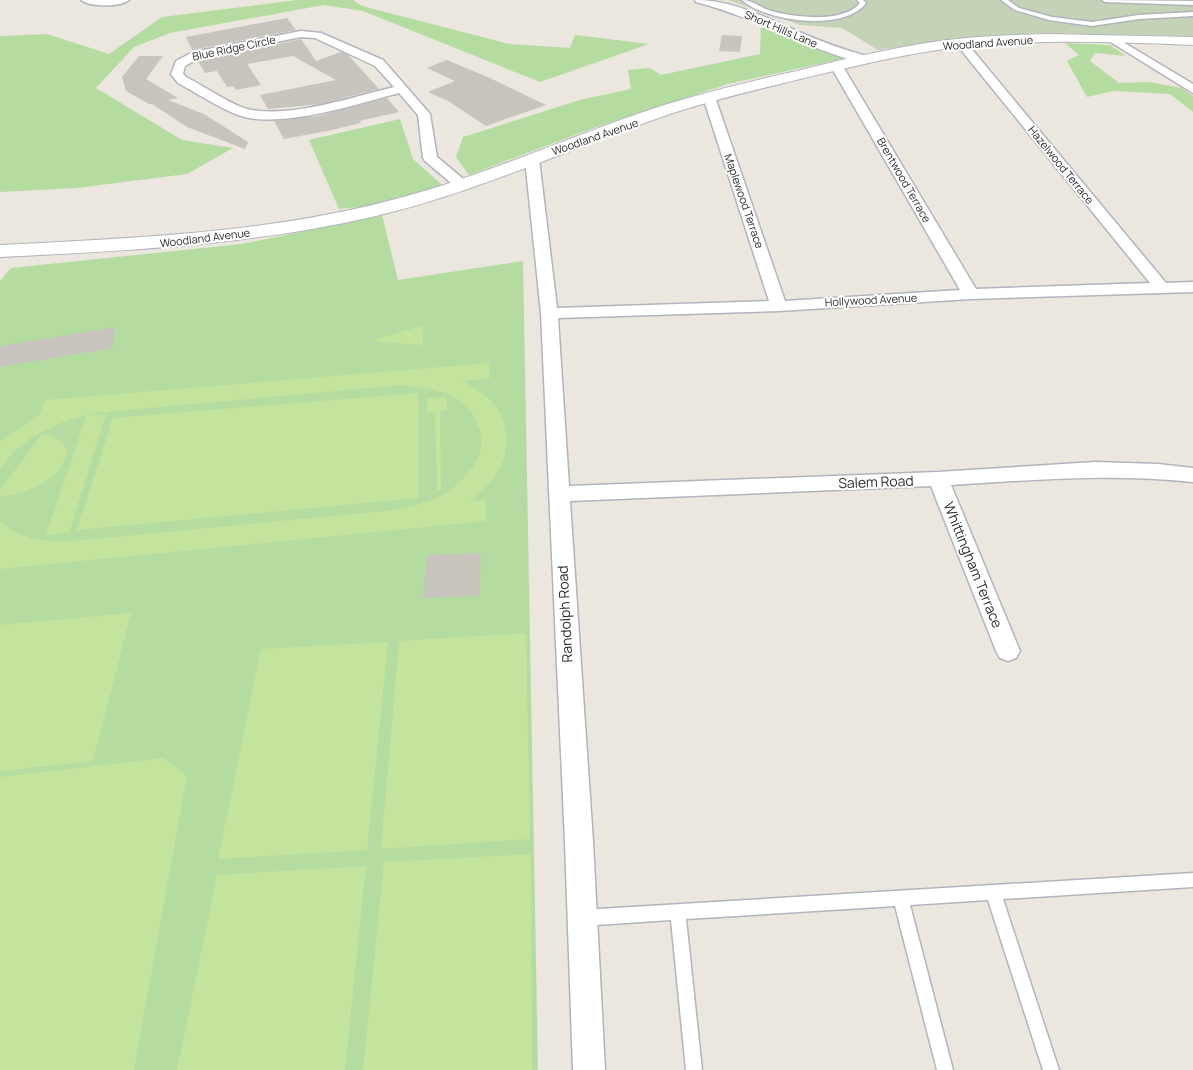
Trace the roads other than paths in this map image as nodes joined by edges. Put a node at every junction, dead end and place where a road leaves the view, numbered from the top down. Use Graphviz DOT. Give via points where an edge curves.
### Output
graph roads {
  1 [pos="86,0"];
  2 [pos="124,0"];
  3 [pos="700,0"];
  4 [pos="745,0"];
  5 [pos="860,0"];
  6 [pos="1004,0"];
  7 [pos="1105,0"];
  8 [pos="1193,3"];
  9 [pos="1193,14"];
  10 [pos="1113,38"];
  11 [pos="1193,41"];
  12 [pos="961,43"];
  13 [pos="862,59"];
  14 [pos="836,65"];
  15 [pos="1193,89"];
  16 [pos="402,90"];
  17 [pos="709,97"];
  18 [pos="532,159"];
  19 [pos="462,184"];
  20 [pos="0,251"];
  21 [pos="1193,287"];
  22 [pos="1162,288"];
  23 [pos="971,294"];
  24 [pos="780,306"];
  25 [pos="549,313"];
  26 [pos="1193,475"];
  27 [pos="938,479"];
  28 [pos="558,494"];
  29 [pos="1008,651"];
  30 [pos="1193,880"];
  31 [pos="992,893"];
  32 [pos="901,898"];
  33 [pos="678,912"];
  34 [pos="582,918"];
  35 [pos="590,1070"];
  36 [pos="694,1070"];
  37 [pos="945,1070"];
  38 [pos="1051,1070"];
  1 -- 2 [label="street"];
  3 -- 13 [label="street, Short Hills Lane" via="742,12 833,51"];
  4 -- 5 [label="lane" via="751,6 797,18 823,19 852,13 864,4"];
  6 -- 9 [label="lane" via="1016,9 1051,19 1092,24"];
  7 -- 8 [label="lane"];
  10 -- 11 [label="street, Woodland Avenue"];
  10 -- 12 [label="street, Woodland Avenue"];
  10 -- 15 [label="street"];
  12 -- 13 [label="street, Woodland Avenue"];
  12 -- 22 [label="street, Hazelwood Terrace"];
  13 -- 14 [label="street, Woodland Avenue"];
  14 -- 17 [label="street, Woodland Avenue"];
  14 -- 23 [label="street, Brentwood Terrace"];
  16 -- 16 [label="street, Blue Ridge Circle" via="379,64 317,35 301,34 197,54 180,64 177,74 182,80 252,115 279,115"];
  16 -- 19 [label="street, Blue Ridge Circle" via="424,114 430,158"];
  17 -- 18 [label="street, Woodland Avenue"];
  17 -- 24 [label="street, Maplewood Terrace"];
  18 -- 19 [label="street, Woodland Avenue"];
  18 -- 25 [label="street, Randolph Road"];
  19 -- 20 [label="street, Woodland Avenue" via="373,210 263,231 146,244"];
  21 -- 22 [label="street, Hollywood Avenue"];
  22 -- 23 [label="street, Hollywood Avenue"];
  23 -- 24 [label="street, Hollywood Avenue"];
  24 -- 25 [label="street, Hollywood Avenue"];
  25 -- 28 [label="street, Randolph Road"];
  26 -- 27 [label="street, Salem Road" via="1095,469"];
  27 -- 28 [label="street, Salem Road"];
  27 -- 29 [label="street, Whittingham Terrace"];
  28 -- 34 [label="street, Randolph Road"];
  30 -- 31 [label="lane"];
  31 -- 32 [label="lane"];
  31 -- 38 [label="lane"];
  32 -- 33 [label="lane"];
  32 -- 37 [label="lane"];
  33 -- 34 [label="lane"];
  33 -- 36 [label="lane"];
  34 -- 35 [label="street, Randolph Road"];
}
